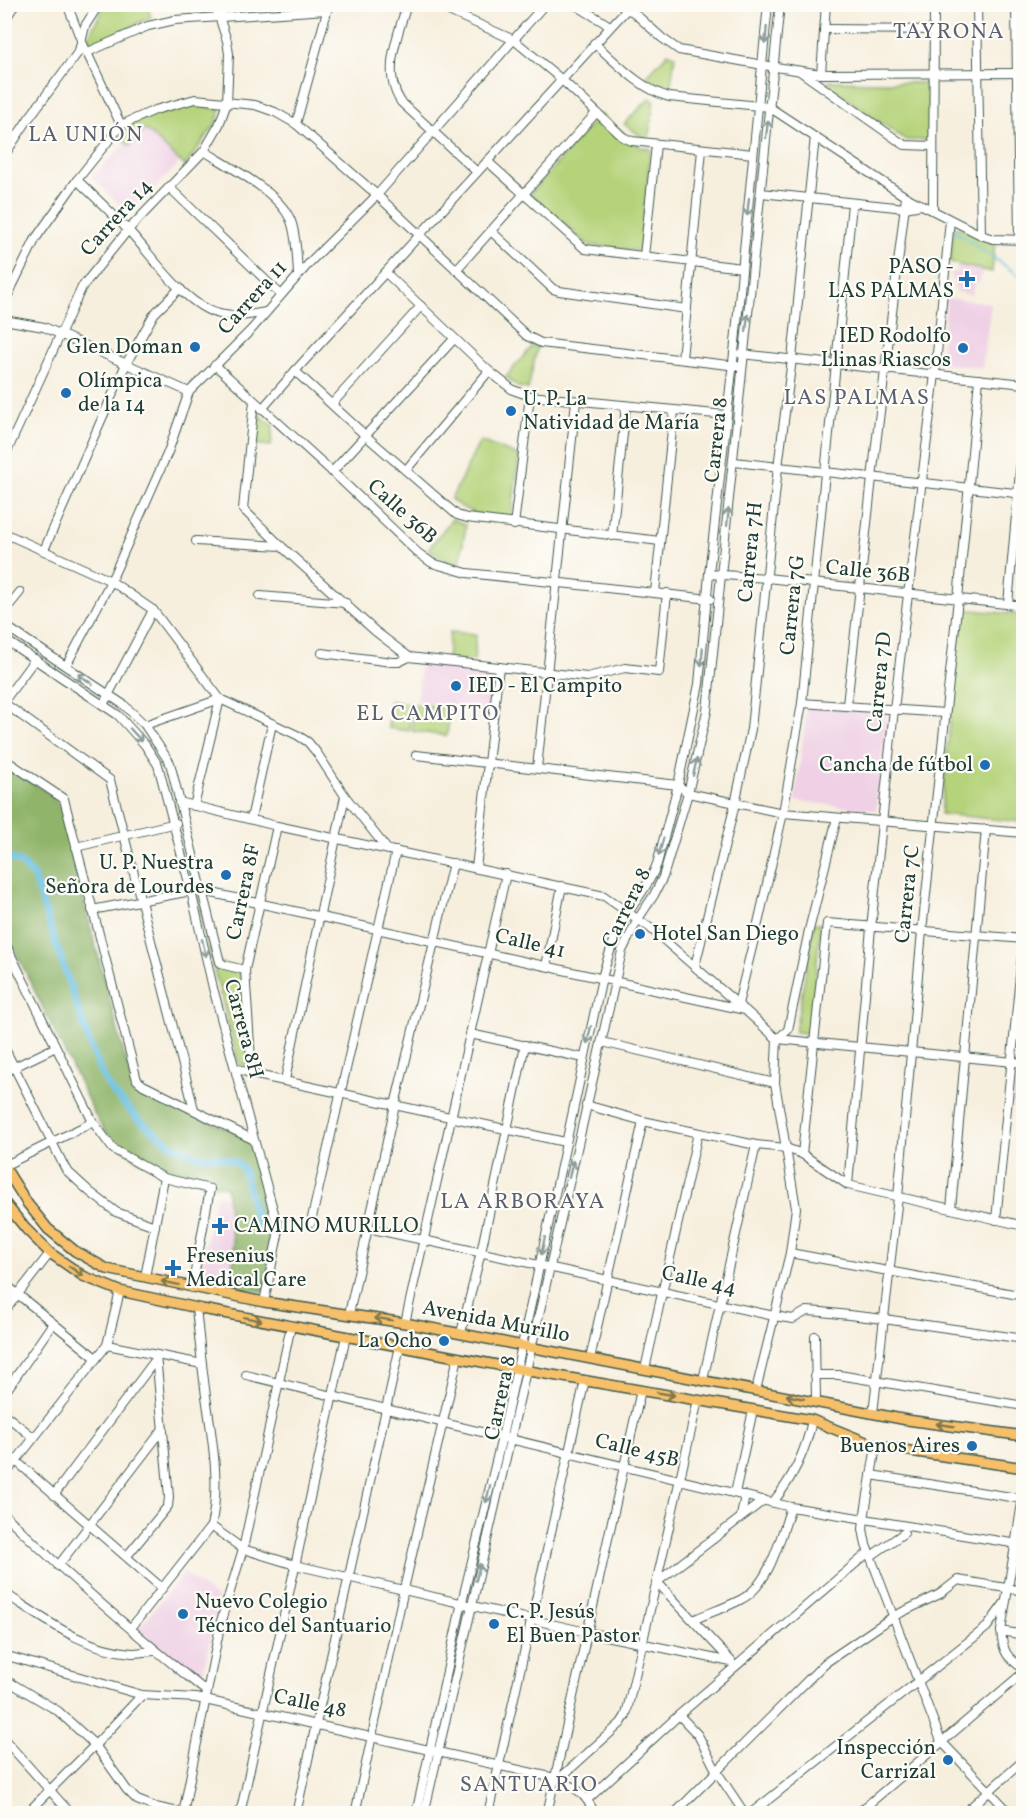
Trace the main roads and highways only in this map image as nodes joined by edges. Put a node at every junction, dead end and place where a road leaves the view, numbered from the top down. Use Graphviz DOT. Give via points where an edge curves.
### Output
graph roads {
  1 [pos="4,1166"];
  2 [pos="4,1202"];
  3 [pos="1023,1436"];
  4 [pos="1023,1468"];
  3 -- 1 [label="main road, Avenida Murillo, one-way" via="907,1420 461,1333 264,1302 107,1269 59,1239 27,1203"];
  2 -- 4 [label="main road, Avenida Murillo, one-way" via="50,1253 83,1276 120,1291 521,1369 812,1420 876,1446"];
}
